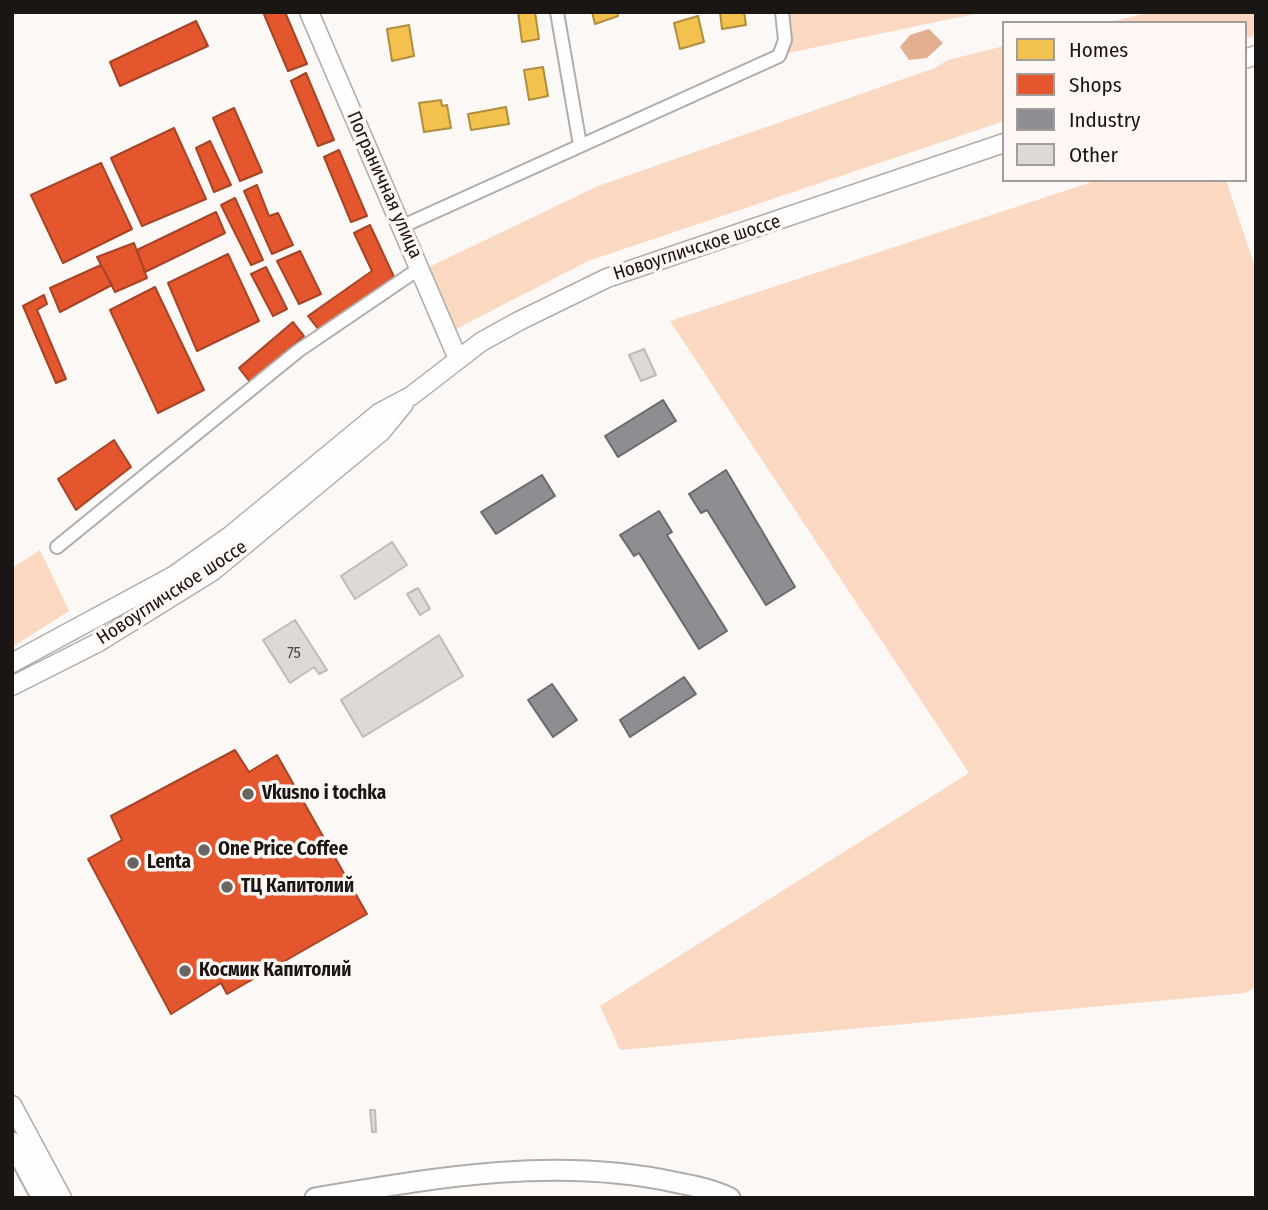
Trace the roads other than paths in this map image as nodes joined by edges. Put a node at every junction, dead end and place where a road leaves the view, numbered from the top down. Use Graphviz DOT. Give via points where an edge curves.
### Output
graph roads {
  1 [pos="309,12"];
  2 [pos="557,12"];
  3 [pos="783,18"];
  4 [pos="1002,144"];
  5 [pos="580,145"];
  6 [pos="403,226"];
  7 [pos="420,268"];
  8 [pos="458,359"];
  9 [pos="411,396"];
  10 [pos="57,547"];
  11 [pos="12,663"];
  12 [pos="12,686"];
  13 [pos="12,1105"];
  14 [pos="12,1142"];
  15 [pos="41,1198"];
  16 [pos="62,1198"];
  17 [pos="315,1198"];
  18 [pos="730,1198"];
  1 -- 6 [label="main road, Пограничная улица"];
  2 -- 5 [label="street"];
  3 -- 5 [label="street" via="785,40 779,56"];
  4 -- 8 [label="main road, Новоугличское шоссе" via="597,282 519,321"];
  5 -- 6 [label="street"];
  6 -- 7 [label="main road, Пограничная улица"];
  7 -- 8 [label="main road, Пограничная улица"];
  7 -- 10 [label="street" via="298,351"];
  8 -- 9 [label="main road, Новоугличское шоссе"];
  9 -- 11 [label="main road, Новоугличское шоссе" via="379,413 231,535 173,576"];
  9 -- 12 [label="main road, Новоугличское шоссе" via="381,432 213,571 97,643"];
  13 -- 16 [label="main road"];
  14 -- 15 [label="main road"];
  17 -- 18 [label="main road" via="446,1176 542,1169 644,1176"];
}
